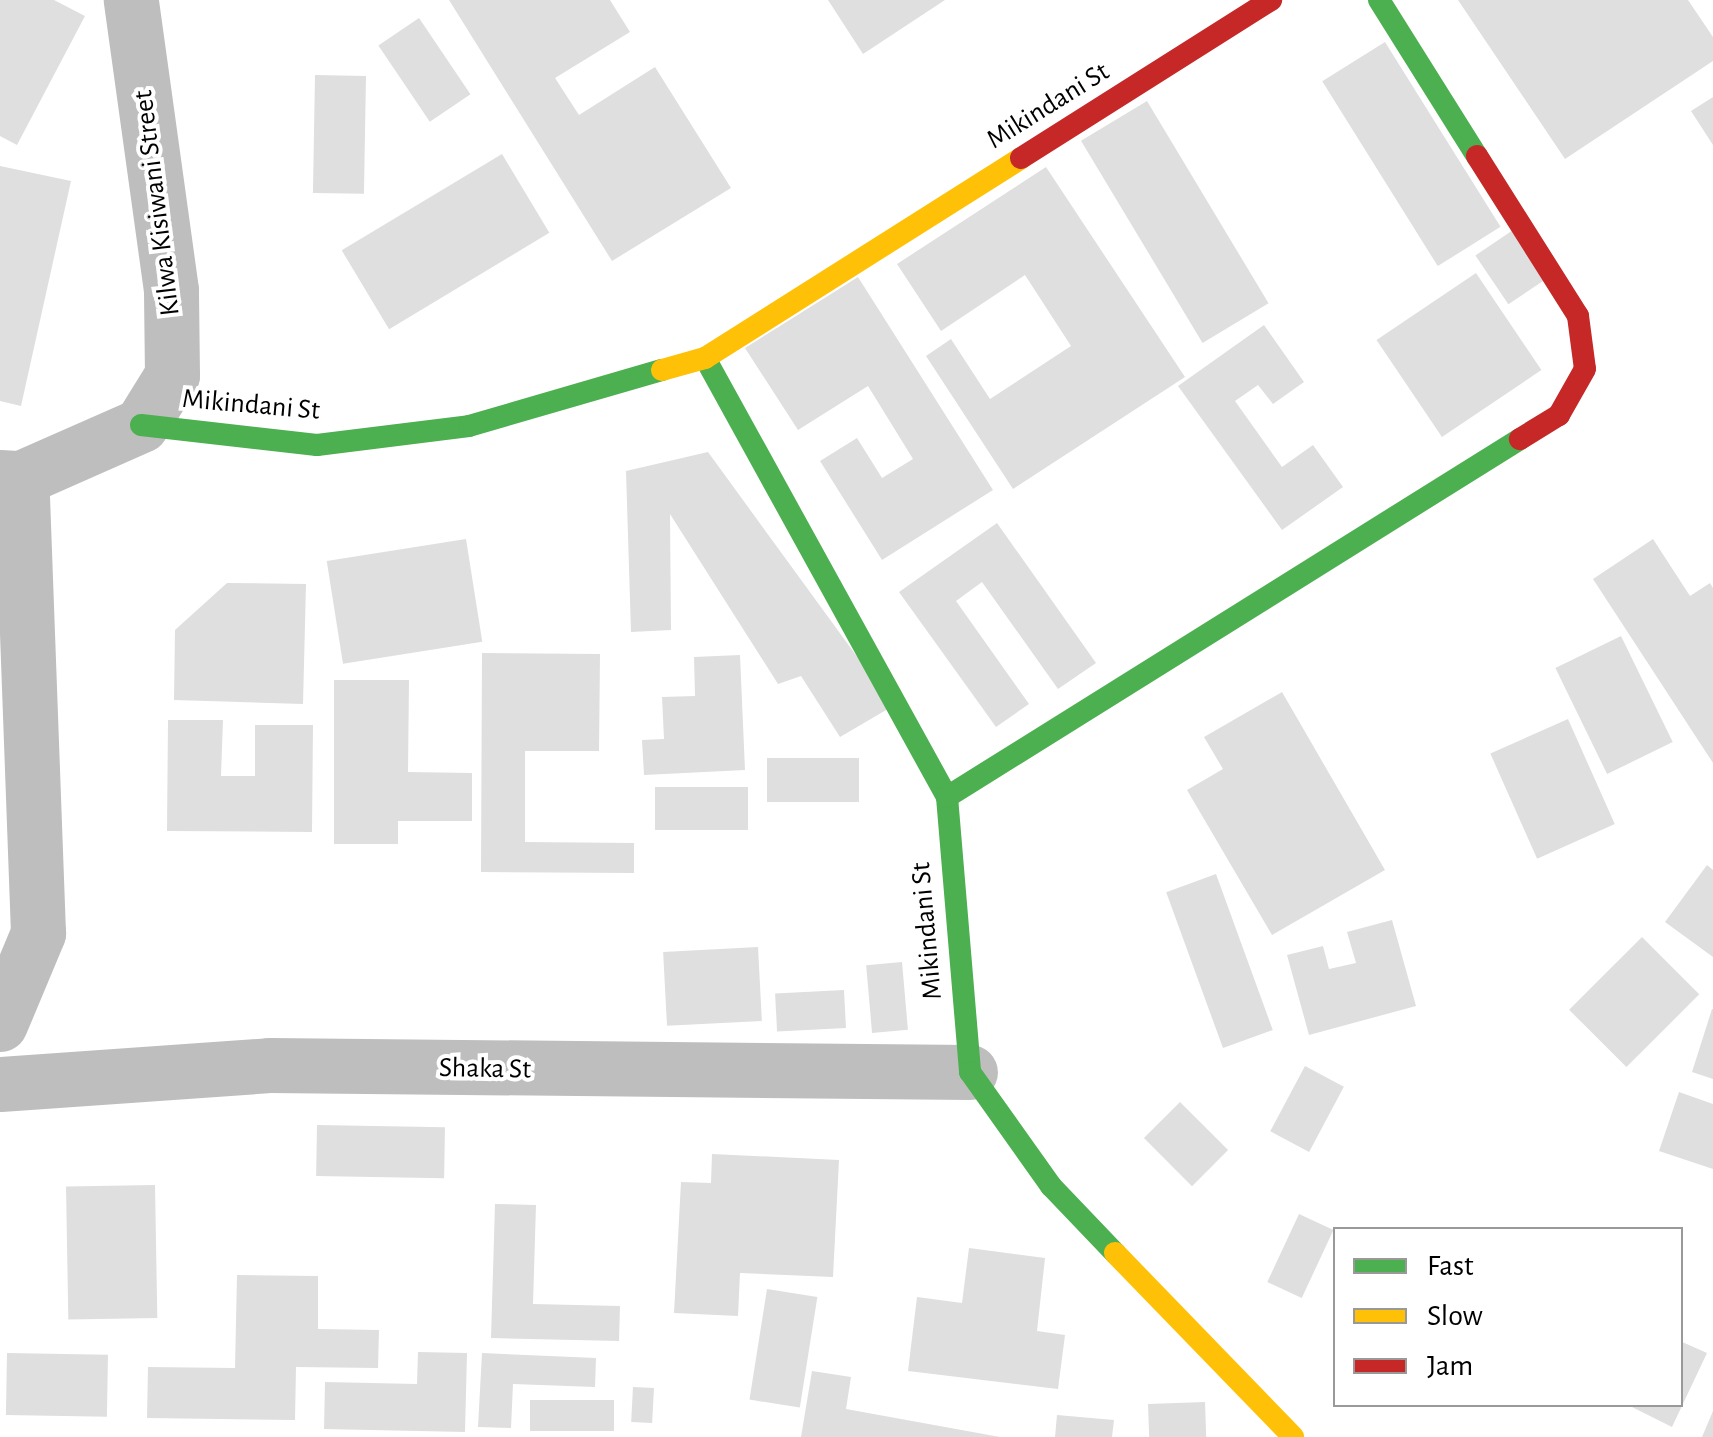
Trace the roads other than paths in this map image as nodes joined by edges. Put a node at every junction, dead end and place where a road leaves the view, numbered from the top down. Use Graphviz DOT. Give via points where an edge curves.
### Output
graph roads {
  1 [pos="131,0"];
  2 [pos="1271,0"];
  3 [pos="1379,0"];
  4 [pos="705,358"];
  5 [pos="141,425"];
  6 [pos="11,478"];
  7 [pos="947,797"];
  8 [pos="0,1024"];
  9 [pos="970,1072"];
  10 [pos="0,1084"];
  11 [pos="1293,1437"];
  1 -- 5 [label="street, Kilwa Kisiwani Street" via="171,290 172,375"];
  2 -- 4 [label="street, Mikindani St"];
  3 -- 7 [label="street" via="1578,316 1585,369 1558,415"];
  4 -- 5 [label="street, Mikindani St" via="470,426 317,445"];
  4 -- 7 [label="street, Mikindani St"];
  5 -- 6 [label="street"];
  6 -- 8 [label="street" via="38,933"];
  7 -- 9 [label="street, Mikindani St"];
  9 -- 10 [label="street, Shaka St" via="269,1064"];
  9 -- 11 [label="street" via="1051,1186"];
}
